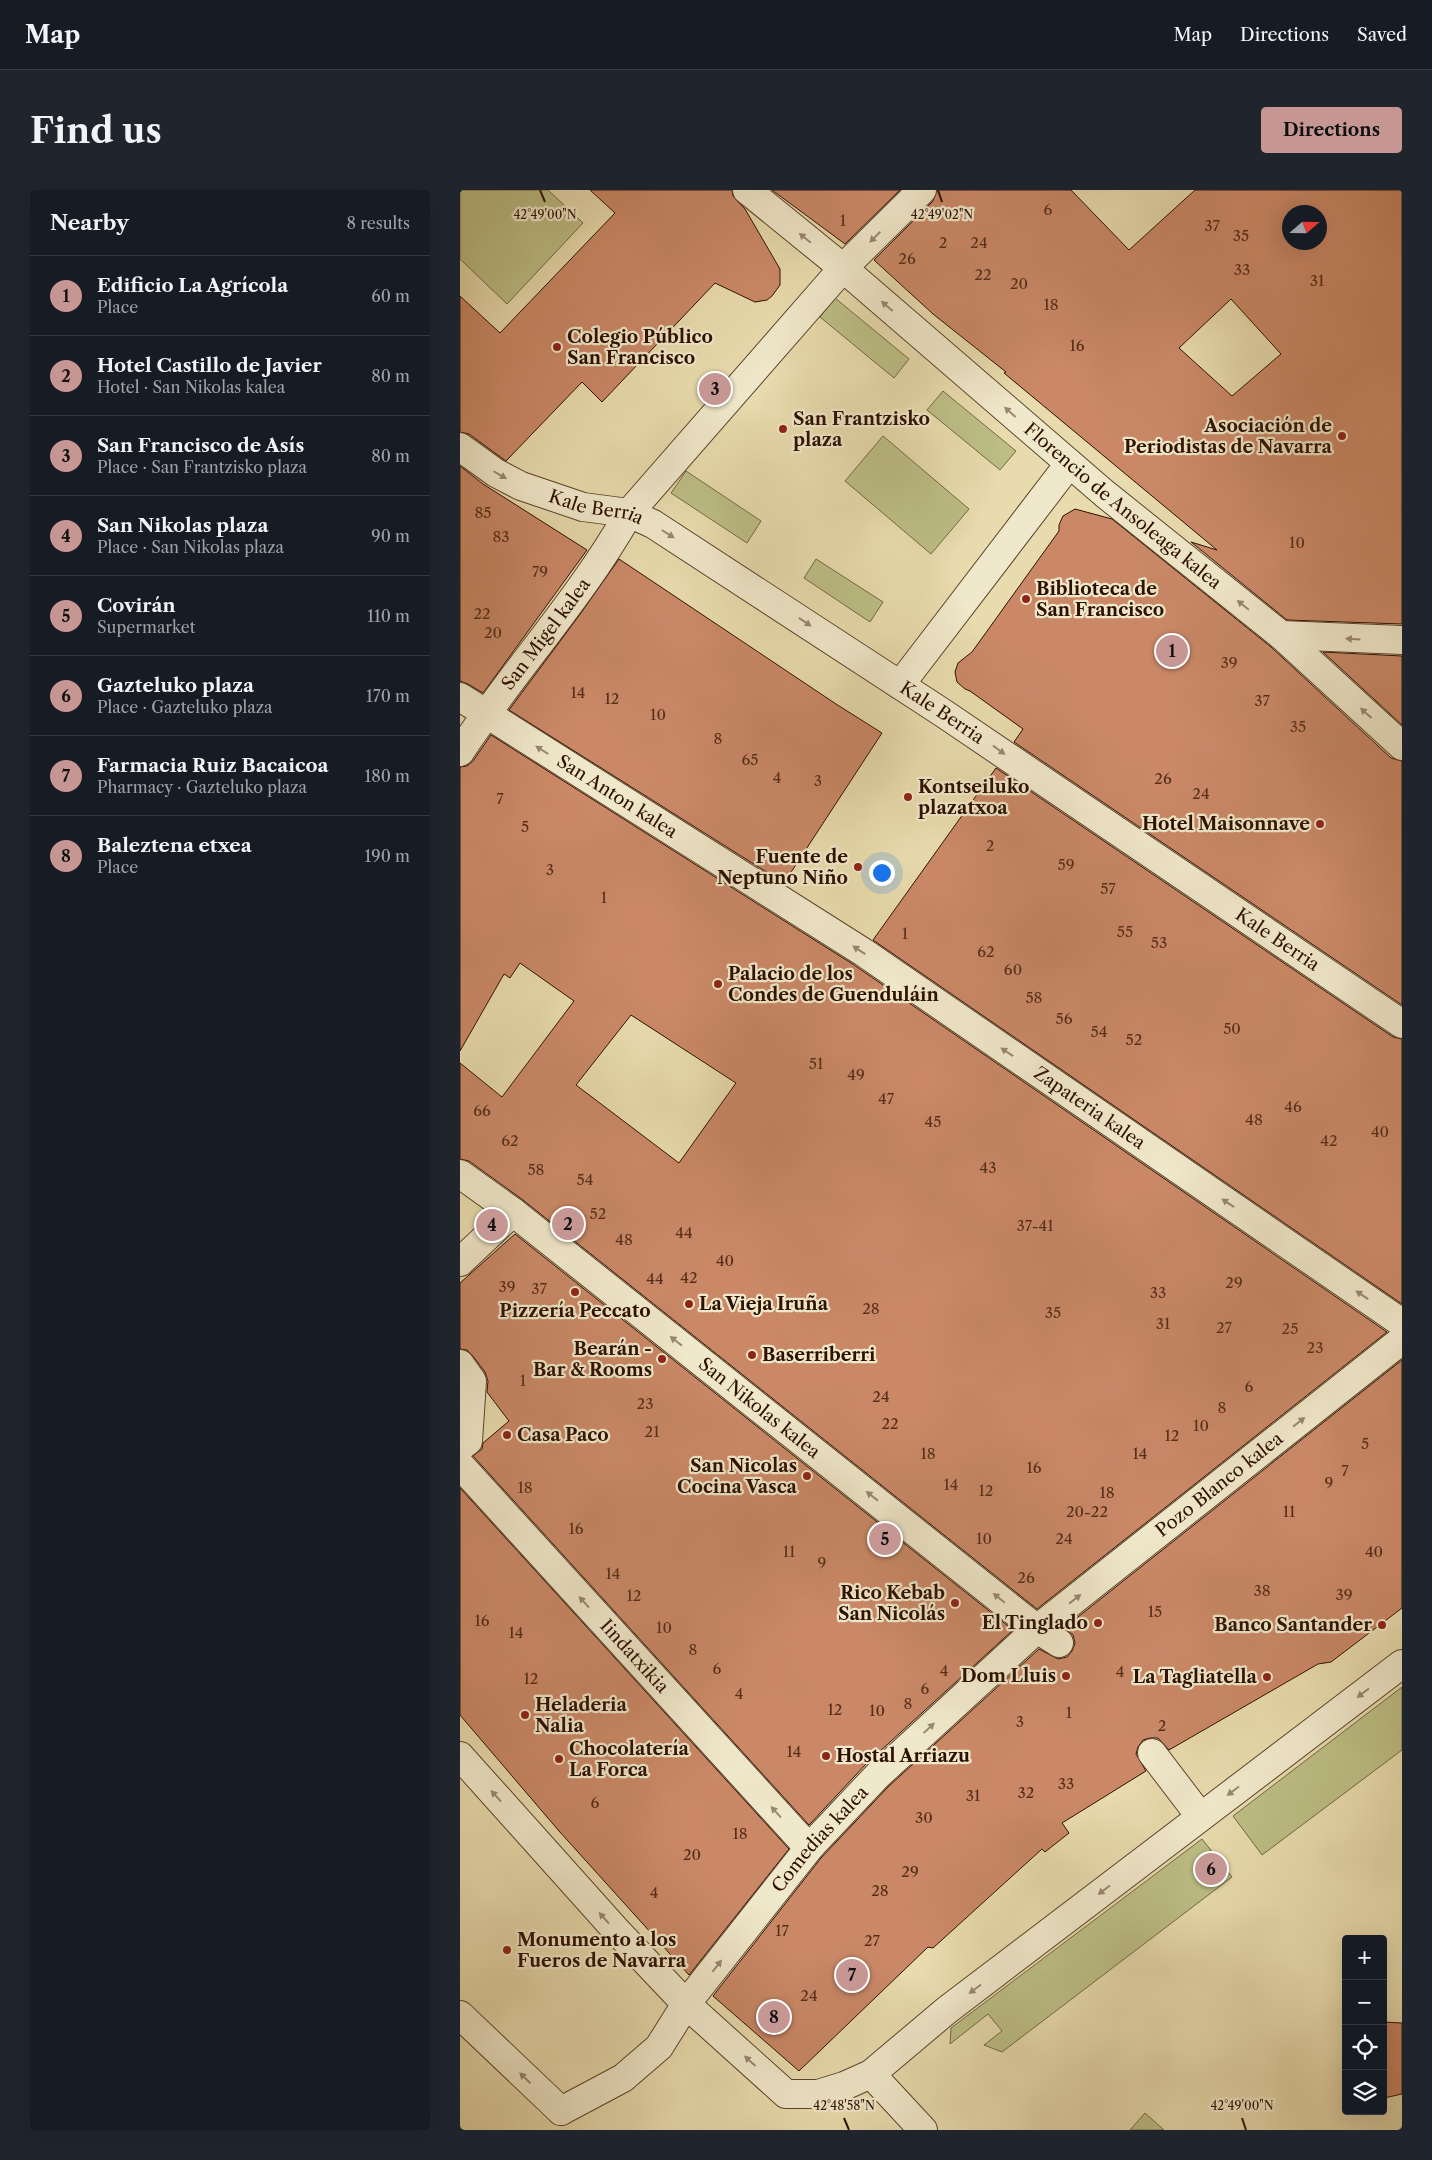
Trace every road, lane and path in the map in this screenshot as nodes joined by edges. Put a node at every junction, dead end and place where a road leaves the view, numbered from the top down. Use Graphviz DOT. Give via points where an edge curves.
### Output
graph roads {
  1 [pos="747,190"];
  2 [pos="922,190"];
  3 [pos="843,268"];
  4 [pos="460,448"];
  5 [pos="1070,464"];
  6 [pos="629,513"];
  7 [pos="1281,636"];
  8 [pos="1402,640"];
  9 [pos="900,685"];
  10 [pos="460,697"];
  11 [pos="485,714"];
  12 [pos="1402,746"];
  13 [pos="460,752"];
  14 [pos="776,896"];
  15 [pos="1402,1024"];
  16 [pos="460,1174"];
  17 [pos="520,1218"];
  18 [pos="460,1262"];
  19 [pos="1402,1322"];
  20 [pos="1402,1340"];
  21 [pos="460,1364"];
  22 [pos="460,1447"];
  23 [pos="460,1465"];
  24 [pos="1048,1636"];
  25 [pos="1402,1664"];
  26 [pos="1152,1754"];
  27 [pos="460,1756"];
  28 [pos="1200,1816"];
  29 [pos="809,1848"];
  30 [pos="686,2004"];
  31 [pos="460,2016"];
  32 [pos="871,2074"];
  33 [pos="556,2121"];
  34 [pos="923,2130"];
  3 -- 1 [label="street, Florencio de Ansoleaga kalea, one-way"];
  2 -- 3 [label="street, one-way"];
  5 -- 3 [label="street, Florencio de Ansoleaga kalea, one-way"];
  3 -- 6 [label="street"];
  4 -- 6 [label="street, Kale Berria, one-way" via="521,486 583,507"];
  7 -- 5 [label="street, Florencio de Ansoleaga kalea, one-way"];
  5 -- 9 [label="street"];
  6 -- 9 [label="street, Kale Berria, one-way" via="654,524"];
  6 -- 11 [label="street, San Migel kalea" via="609,548"];
  8 -- 7 [label="street, one-way"];
  12 -- 7 [label="street, Florencio de Ansoleaga kalea, one-way"];
  9 -- 15 [label="street, Kale Berria, one-way"];
  10 -- 11 [label="street, San Anton kalea"];
  11 -- 13 [label="street, San Migel kalea"];
  14 -- 11 [label="street, San Anton kalea, one-way"];
  19 -- 14 [label="street, Zapateria kalea, one-way" via="863,952"];
  16 -- 17 [label="street, San Nikolas kalea"];
  17 -- 18 [label="street"];
  24 -- 17 [label="street, San Nikolas kalea, one-way"];
  24 -- 20 [label="street, Pozo Blanco kalea, one-way"];
  21 -- 22 [label="street" via="472,1381 468,1441"];
  29 -- 23 [label="street, Iindatxikia, one-way"];
  29 -- 24 [label="street, Comedias kalea, one-way" via="878,1775"];
  25 -- 28 [label="street, one-way"];
  26 -- 28 [label="street"];
  30 -- 27 [label="street, one-way" via="614,1929"];
  28 -- 32 [label="street, one-way" via="948,2010"];
  30 -- 29 [label="street, Comedias kalea, one-way"];
  32 -- 30 [label="street, one-way" via="818,2094 786,2094"];
  30 -- 33 [label="street, Comedias kalea" via="659,2047 623,2078"];
  33 -- 31 [label="street, one-way"];
  32 -- 34 [label="street"];
}
